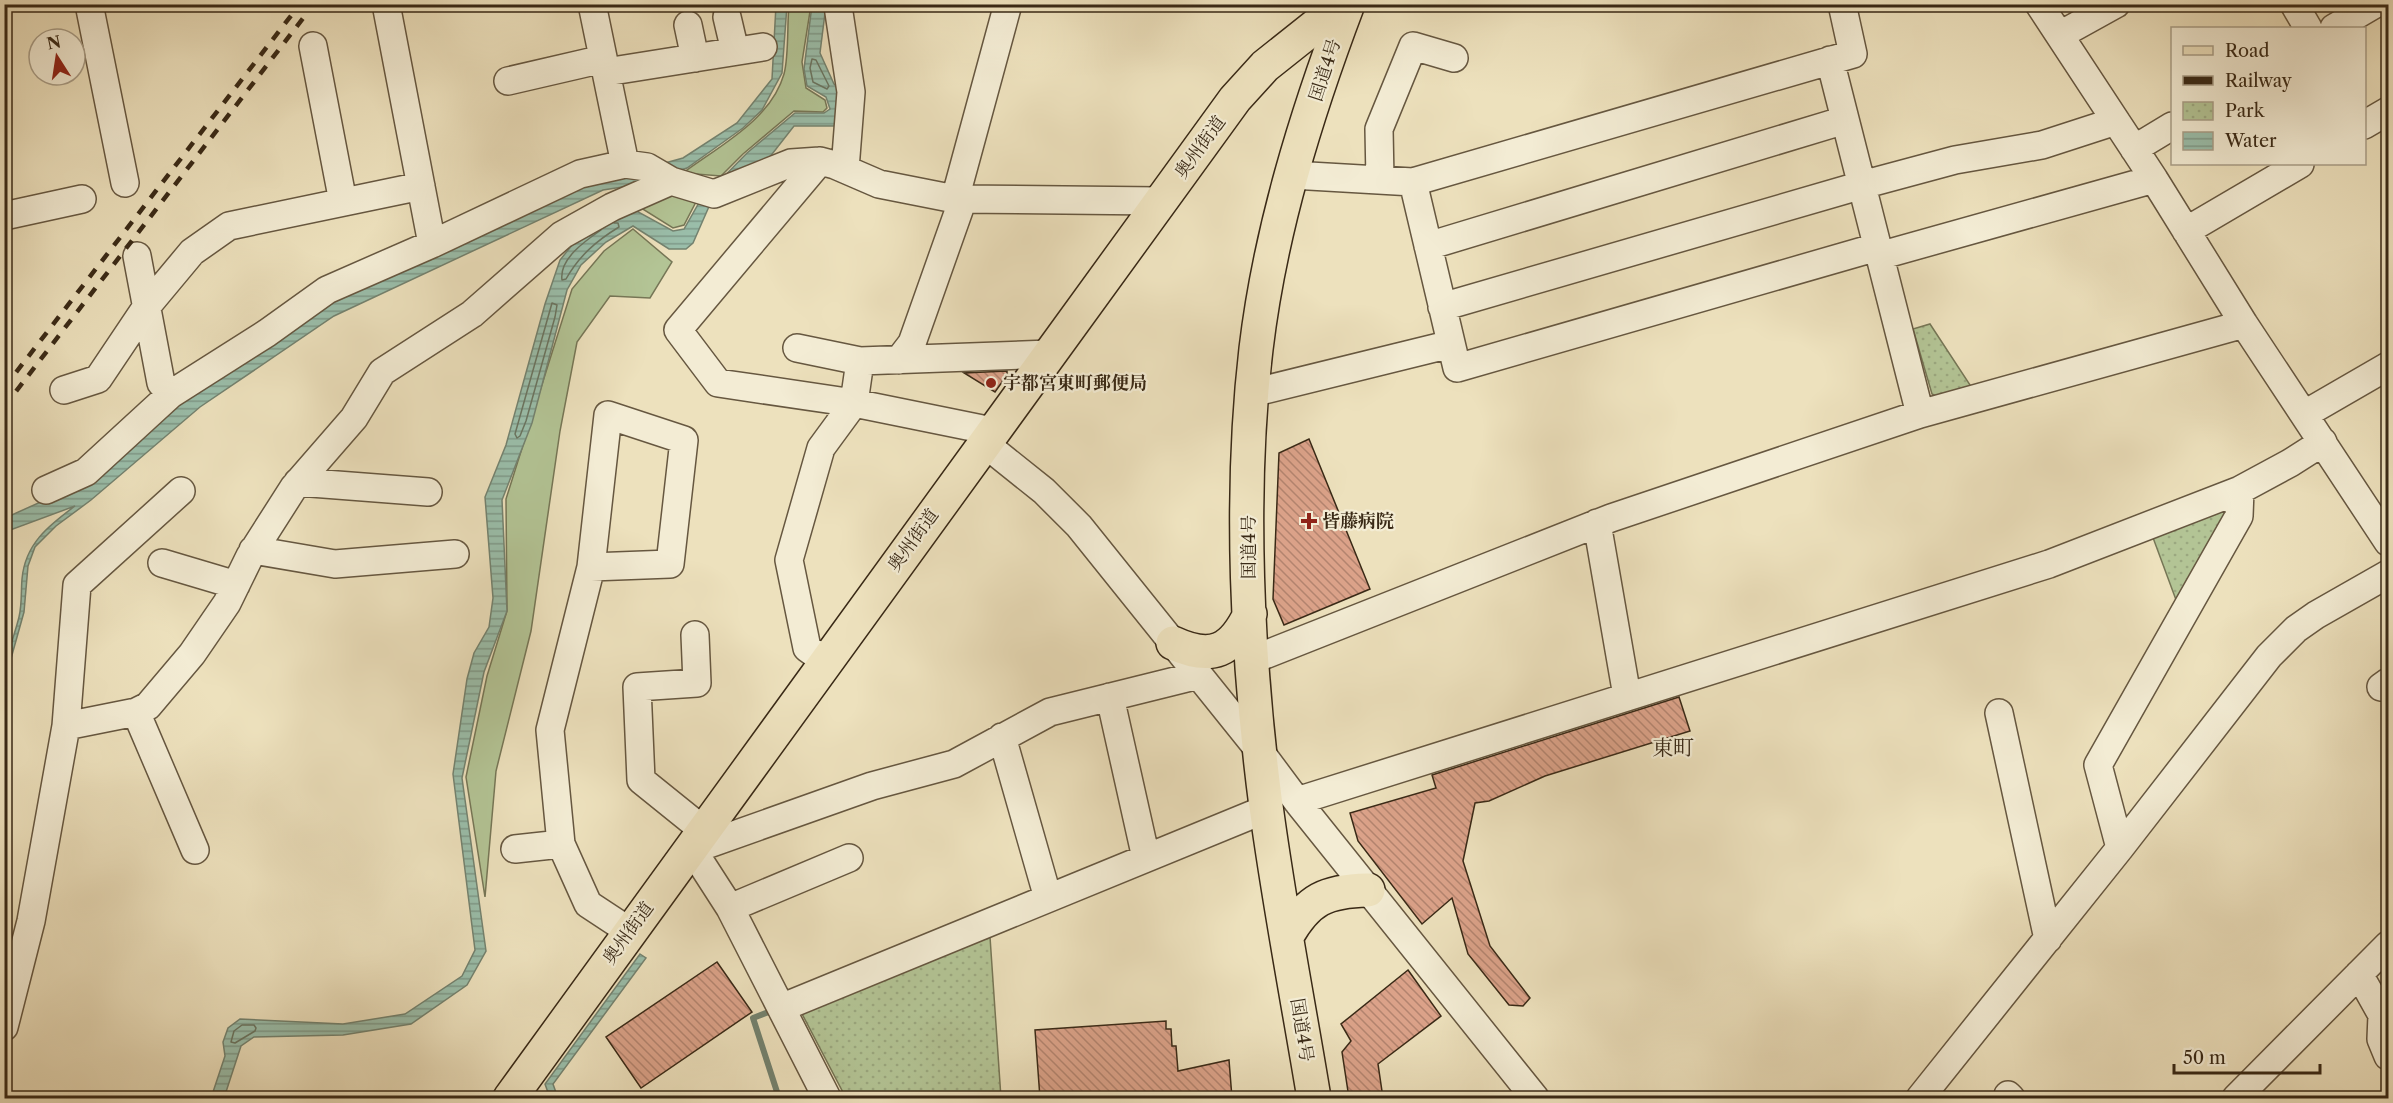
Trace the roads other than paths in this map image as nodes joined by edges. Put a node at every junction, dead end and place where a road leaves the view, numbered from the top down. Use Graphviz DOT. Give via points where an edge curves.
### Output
graph roads {
  1 [pos="89,4"];
  2 [pos="386,4"];
  3 [pos="592,4"];
  4 [pos="1008,4"];
  5 [pos="1343,4"];
  6 [pos="1348,4"];
  7 [pos="1842,4"];
  8 [pos="2039,4"];
  9 [pos="2116,4"];
  10 [pos="2294,4"];
  11 [pos="2375,4"];
  12 [pos="838,6"];
  13 [pos="727,17"];
  14 [pos="688,25"];
  15 [pos="2307,27"];
  16 [pos="2336,27"];
  17 [pos="2060,35"];
  18 [pos="313,46"];
  19 [pos="763,47"];
  20 [pos="735,51"];
  21 [pos="695,58"];
  22 [pos="1454,58"];
  23 [pos="1830,60"];
  24 [pos="605,66"];
  25 [pos="508,81"];
  26 [pos="2388,111"];
  27 [pos="1845,120"];
  28 [pos="2116,121"];
  29 [pos="2366,125"];
  30 [pos="2171,127"];
  31 [pos="2134,149"];
  32 [pos="820,161"];
  33 [pos="625,164"];
  34 [pos="2298,165"];
  35 [pos="845,170"];
  36 [pos="1292,175"];
  37 [pos="2154,179"];
  38 [pos="1380,180"];
  39 [pos="671,181"];
  40 [pos="1413,182"];
  41 [pos="125,183"];
  42 [pos="1862,185"];
  43 [pos="421,186"];
  44 [pos="82,199"];
  45 [pos="959,199"];
  46 [pos="1160,201"];
  47 [pos="343,202"];
  48 [pos="4,216"];
  49 [pos="2186,231"];
  50 [pos="432,244"];
  51 [pos="1428,246"];
  52 [pos="1878,252"];
  53 [pos="137,256"];
  54 [pos="147,306"];
  55 [pos="1442,307"];
  56 [pos="2244,324"];
  57 [pos="1451,344"];
  58 [pos="797,348"];
  59 [pos="1049,354"];
  60 [pos="899,360"];
  61 [pos="860,361"];
  62 [pos="2388,366"];
  63 [pos="64,390"];
  64 [pos="1252,393"];
  65 [pos="171,394"];
  66 [pos="854,403"];
  67 [pos="1920,414"];
  68 [pos="2305,414"];
  69 [pos="988,437"];
  70 [pos="2323,442"];
  71 [pos="298,482"];
  72 [pos="46,490"];
  73 [pos="2240,490"];
  74 [pos="181,492"];
  75 [pos="428,492"];
  76 [pos="1597,523"];
  77 [pos="2388,542"];
  78 [pos="253,550"];
  79 [pos="455,554"];
  80 [pos="162,563"];
  81 [pos="591,567"];
  82 [pos="2388,574"];
  83 [pos="236,585"];
  84 [pos="1250,614"];
  85 [pos="695,635"];
  86 [pos="1173,643"];
  87 [pos="1252,660"];
  88 [pos="825,661"];
  89 [pos="1199,675"];
  90 [pos="1627,696"];
  91 [pos="1110,697"];
  92 [pos="136,712"];
  93 [pos="1999,713"];
  94 [pos="66,726"];
  95 [pos="1002,737"];
  96 [pos="1259,750"];
  97 [pos="1282,805"];
  98 [pos="695,841"];
  99 [pos="561,844"];
  100 [pos="2120,848"];
  101 [pos="515,849"];
  102 [pos="195,850"];
  103 [pos="849,858"];
  104 [pos="1146,858"];
  105 [pos="1368,890"];
  106 [pos="1048,898"];
  107 [pos="730,908"];
  108 [pos="629,931"];
  109 [pos="1287,936"];
  110 [pos="2048,939"];
  111 [pos="2388,945"];
  112 [pos="2359,974"];
  113 [pos="10,979"];
  114 [pos="781,1008"];
  115 [pos="4,1027"];
  116 [pos="2388,1056"];
  117 [pos="510,1098"];
  118 [pos="827,1098"];
  119 [pos="1314,1098"];
  120 [pos="1535,1098"];
  121 [pos="1920,1098"];
  122 [pos="2236,1098"];
  1 -- 41 [label="street"];
  2 -- 43 [label="street"];
  3 -- 24 [label="street"];
  4 -- 45 [label="street"];
  5 -- 46 [label="main road, 奥州街道" via="1265,66 1235,99"];
  6 -- 36 [label="main road, 国道4号"];
  7 -- 23 [label="street" via="1853,54"];
  8 -- 17 [label="street"];
  9 -- 17 [label="street"];
  10 -- 15 [label="street"];
  11 -- 16 [label="street"];
  12 -- 35 [label="street" via="851,92"];
  13 -- 20 [label="street"];
  14 -- 21 [label="street"];
  17 -- 28 [label="street"];
  18 -- 47 [label="street"];
  19 -- 20 [label="street"];
  20 -- 21 [label="street"];
  21 -- 24 [label="street"];
  22 -- 38 [label="street" via="1413,46 1379,129"];
  23 -- 27 [label="street"];
  23 -- 40 [label="street"];
  24 -- 25 [label="street"];
  24 -- 33 [label="street"];
  26 -- 29 [label="street"];
  27 -- 42 [label="street"];
  27 -- 51 [label="street"];
  28 -- 31 [label="street"];
  28 -- 42 [label="street" via="2042,145 1954,160"];
  30 -- 31 [label="street"];
  31 -- 37 [label="street"];
  32 -- 35 [label="street"];
  32 -- 39 [label="street" via="790,163 714,194"];
  32 -- 66 [label="street" via="678,330 718,382"];
  33 -- 39 [label="street" via="647,167"];
  33 -- 50 [label="street" via="580,174"];
  34 -- 49 [label="street"];
  35 -- 45 [label="street" via="879,184"];
  36 -- 38 [label="street"];
  36 -- 64 [label="main road, 国道4号" via="1267,282"];
  37 -- 49 [label="street"];
  37 -- 52 [label="street"];
  38 -- 40 [label="street"];
  39 -- 71 [label="street" via="562,235 472,314 382,372 354,418"];
  40 -- 51 [label="street"];
  42 -- 52 [label="street"];
  42 -- 55 [label="street"];
  43 -- 47 [label="street"];
  43 -- 50 [label="street"];
  44 -- 48 [label="street"];
  45 -- 46 [label="street"];
  45 -- 60 [label="street" via="912,343"];
  46 -- 59 [label="main road, 奥州街道"];
  47 -- 54 [label="street" via="229,226 192,252"];
  49 -- 56 [label="street"];
  50 -- 65 [label="street" via="327,290"];
  51 -- 55 [label="street"];
  52 -- 57 [label="street" via="1457,368"];
  52 -- 67 [label="street"];
  53 -- 54 [label="street"];
  54 -- 63 [label="street" via="98,379"];
  54 -- 65 [label="street" via="161,383"];
  55 -- 57 [label="street"];
  56 -- 67 [label="street"];
  56 -- 68 [label="street"];
  57 -- 64 [label="street"];
  58 -- 61 [label="street"];
  59 -- 60 [label="street"];
  59 -- 69 [label="main road, 奥州街道"];
  60 -- 61 [label="street"];
  61 -- 66 [label="street"];
  62 -- 68 [label="street"];
  64 -- 84 [label="main road, 国道4号" via="1248,493"];
  65 -- 72 [label="street" via="86,472"];
  66 -- 69 [label="street"];
  66 -- 88 [label="street" via="821,448 789,560 807,648"];
  67 -- 76 [label="street"];
  68 -- 70 [label="street"];
  69 -- 86 [label="street" via="1078,526"];
  69 -- 88 [label="main road, 奥州街道"];
  70 -- 73 [label="street"];
  70 -- 77 [label="street"];
  71 -- 75 [label="street"];
  71 -- 78 [label="street"];
  73 -- 90 [label="street" via="2049,564"];
  73 -- 100 [label="street" via="2239,516 2098,765"];
  74 -- 94 [label="street" via="77,585"];
  76 -- 87 [label="street"];
  76 -- 90 [label="street"];
  78 -- 79 [label="street" via="334,564"];
  78 -- 83 [label="street"];
  80 -- 83 [label="street"];
  81 -- 81 [label="street" via="608,415 684,440 670,564"];
  81 -- 99 [label="street" via="550,730"];
  82 -- 100 [label="street" via="2316,615 2269,656"];
  83 -- 92 [label="street" via="192,654 148,706"];
  84 -- 86 [label="main road" via="1241,632 1228,645 1191,652"];
  84 -- 87 [label="main road, 国道4号"];
  85 -- 98 [label="street" via="697,683 637,687 641,780"];
  86 -- 89 [label="street"];
  87 -- 96 [label="main road, 国道4号"];
  88 -- 98 [label="main road, 奥州街道"];
  89 -- 91 [label="street"];
  89 -- 96 [label="street"];
  90 -- 97 [label="street"];
  91 -- 95 [label="street" via="1050,712"];
  91 -- 104 [label="street"];
  92 -- 94 [label="street"];
  92 -- 102 [label="street"];
  93 -- 110 [label="street"];
  94 -- 113 [label="street" via="31,921"];
  95 -- 98 [label="street" via="954,764"];
  95 -- 106 [label="street"];
  96 -- 97 [label="main road, 国道4号"];
  97 -- 104 [label="street"];
  97 -- 105 [label="street"];
  97 -- 109 [label="main road, 国道4号"];
  98 -- 107 [label="street" via="701,863"];
  98 -- 108 [label="main road, 奥州街道"];
  99 -- 101 [label="street"];
  99 -- 108 [label="street" via="588,904"];
  100 -- 110 [label="street"];
  103 -- 107 [label="street"];
  104 -- 106 [label="street"];
  105 -- 109 [label="main road" via="1340,891 1318,900 1298,917"];
  105 -- 120 [label="street"];
  106 -- 114 [label="street"];
  107 -- 114 [label="street"];
  108 -- 117 [label="main road, 奥州街道"];
  109 -- 119 [label="main road, 国道4号"];
  110 -- 121 [label="street"];
  111 -- 112 [label="street"];
  112 -- 116 [label="street" via="2382,1015 2381,1039"];
  112 -- 122 [label="street"];
  113 -- 115 [label="street"];
  114 -- 118 [label="street"];
}
